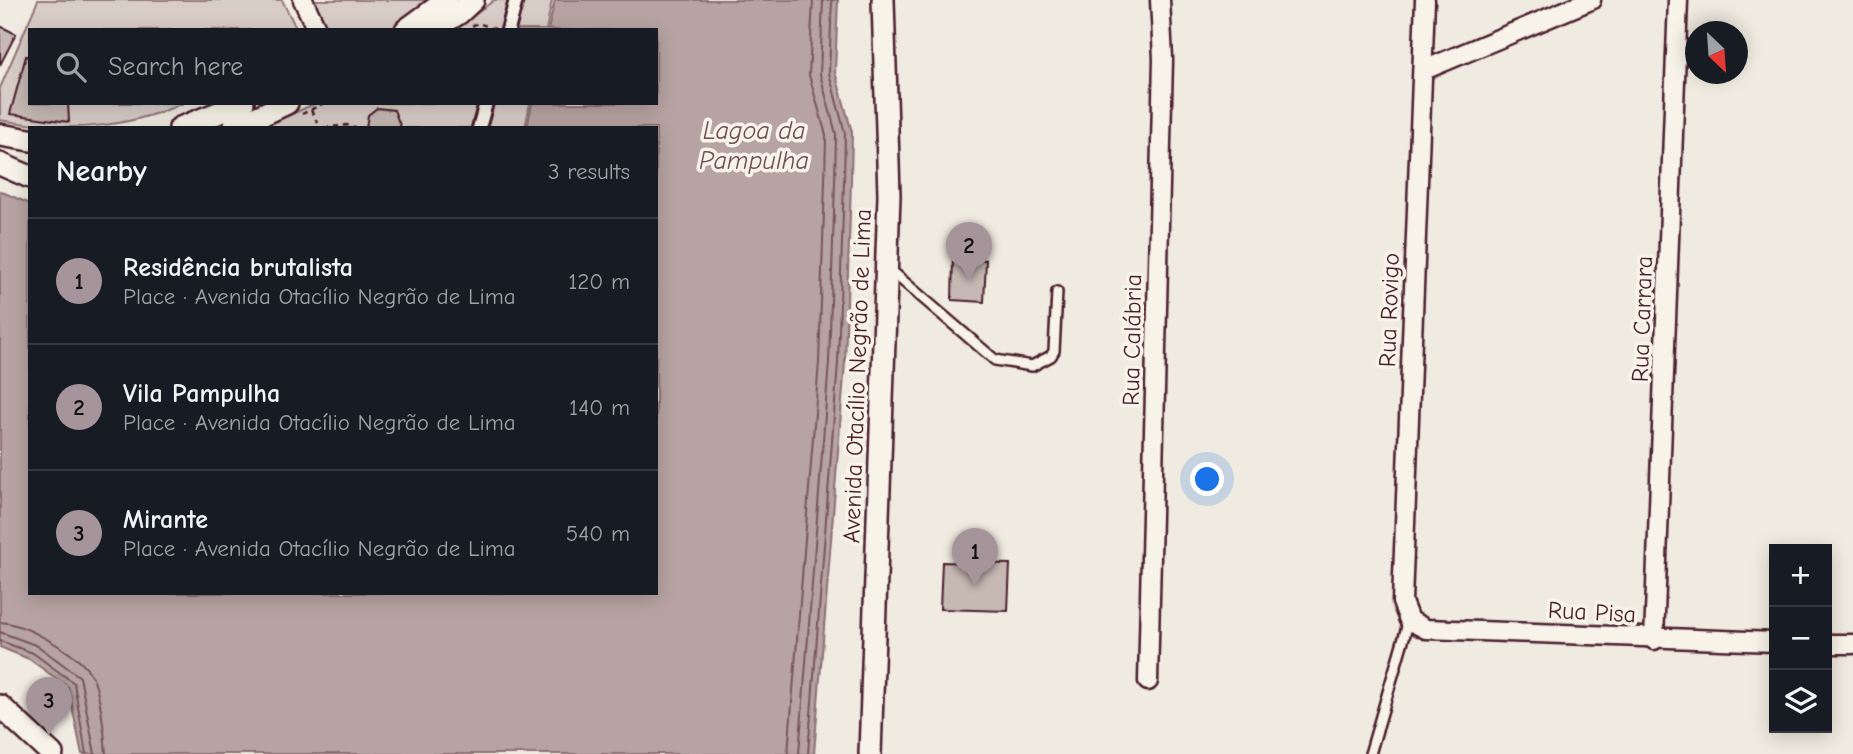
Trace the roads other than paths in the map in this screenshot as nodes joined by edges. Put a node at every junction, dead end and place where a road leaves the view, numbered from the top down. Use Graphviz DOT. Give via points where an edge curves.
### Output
graph roads {
  1 [pos="303,0"];
  2 [pos="447,0"];
  3 [pos="473,0"];
  4 [pos="516,0"];
  5 [pos="883,0"];
  6 [pos="1160,0"];
  7 [pos="1426,0"];
  8 [pos="1591,0"];
  9 [pos="1678,0"];
  10 [pos="316,28"];
  11 [pos="409,28"];
  12 [pos="435,28"];
  13 [pos="509,28"];
  14 [pos="1424,70"];
  15 [pos="238,105"];
  16 [pos="283,105"];
  17 [pos="485,105"];
  18 [pos="185,126"];
  19 [pos="238,126"];
  20 [pos="480,126"];
  21 [pos="0,135"];
  22 [pos="28,140"];
  23 [pos="0,164"];
  24 [pos="28,176"];
  25 [pos="887,267"];
  26 [pos="1057,292"];
  27 [pos="1409,620"];
  28 [pos="1654,640"];
  29 [pos="1769,642"];
  30 [pos="1832,644"];
  31 [pos="1853,644"];
  32 [pos="1148,681"];
  33 [pos="0,706"];
  34 [pos="52,754"];
  35 [pos="870,754"];
  36 [pos="1370,754"];
  1 -- 10 [label="street"];
  2 -- 11 [label="street"];
  3 -- 12 [label="street"];
  4 -- 13 [label="street"];
  5 -- 25 [label="street, Avenida Otacílio Negrão de Lima"];
  6 -- 32 [label="street, Rua Calábria" via="1163,59"];
  7 -- 14 [label="street, Rua Rovigo"];
  8 -- 14 [label="street"];
  9 -- 28 [label="street, Rua Carrara"];
  14 -- 27 [label="street, Rua Rovigo" via="1402,602"];
  15 -- 18 [label="street"];
  16 -- 19 [label="street"];
  17 -- 20 [label="street"];
  21 -- 22 [label="street"];
  23 -- 24 [label="street"];
  25 -- 26 [label="lane" via="983,352 995,360 1032,366 1054,351"];
  25 -- 35 [label="street, Avenida Otacílio Negrão de Lima"];
  27 -- 28 [label="street, Rua Pisa" via="1426,629"];
  27 -- 36 [label="lane"];
  28 -- 29 [label="street, Rua Pisa"];
  30 -- 31 [label="street"];
  33 -- 34 [label="street"];
}
